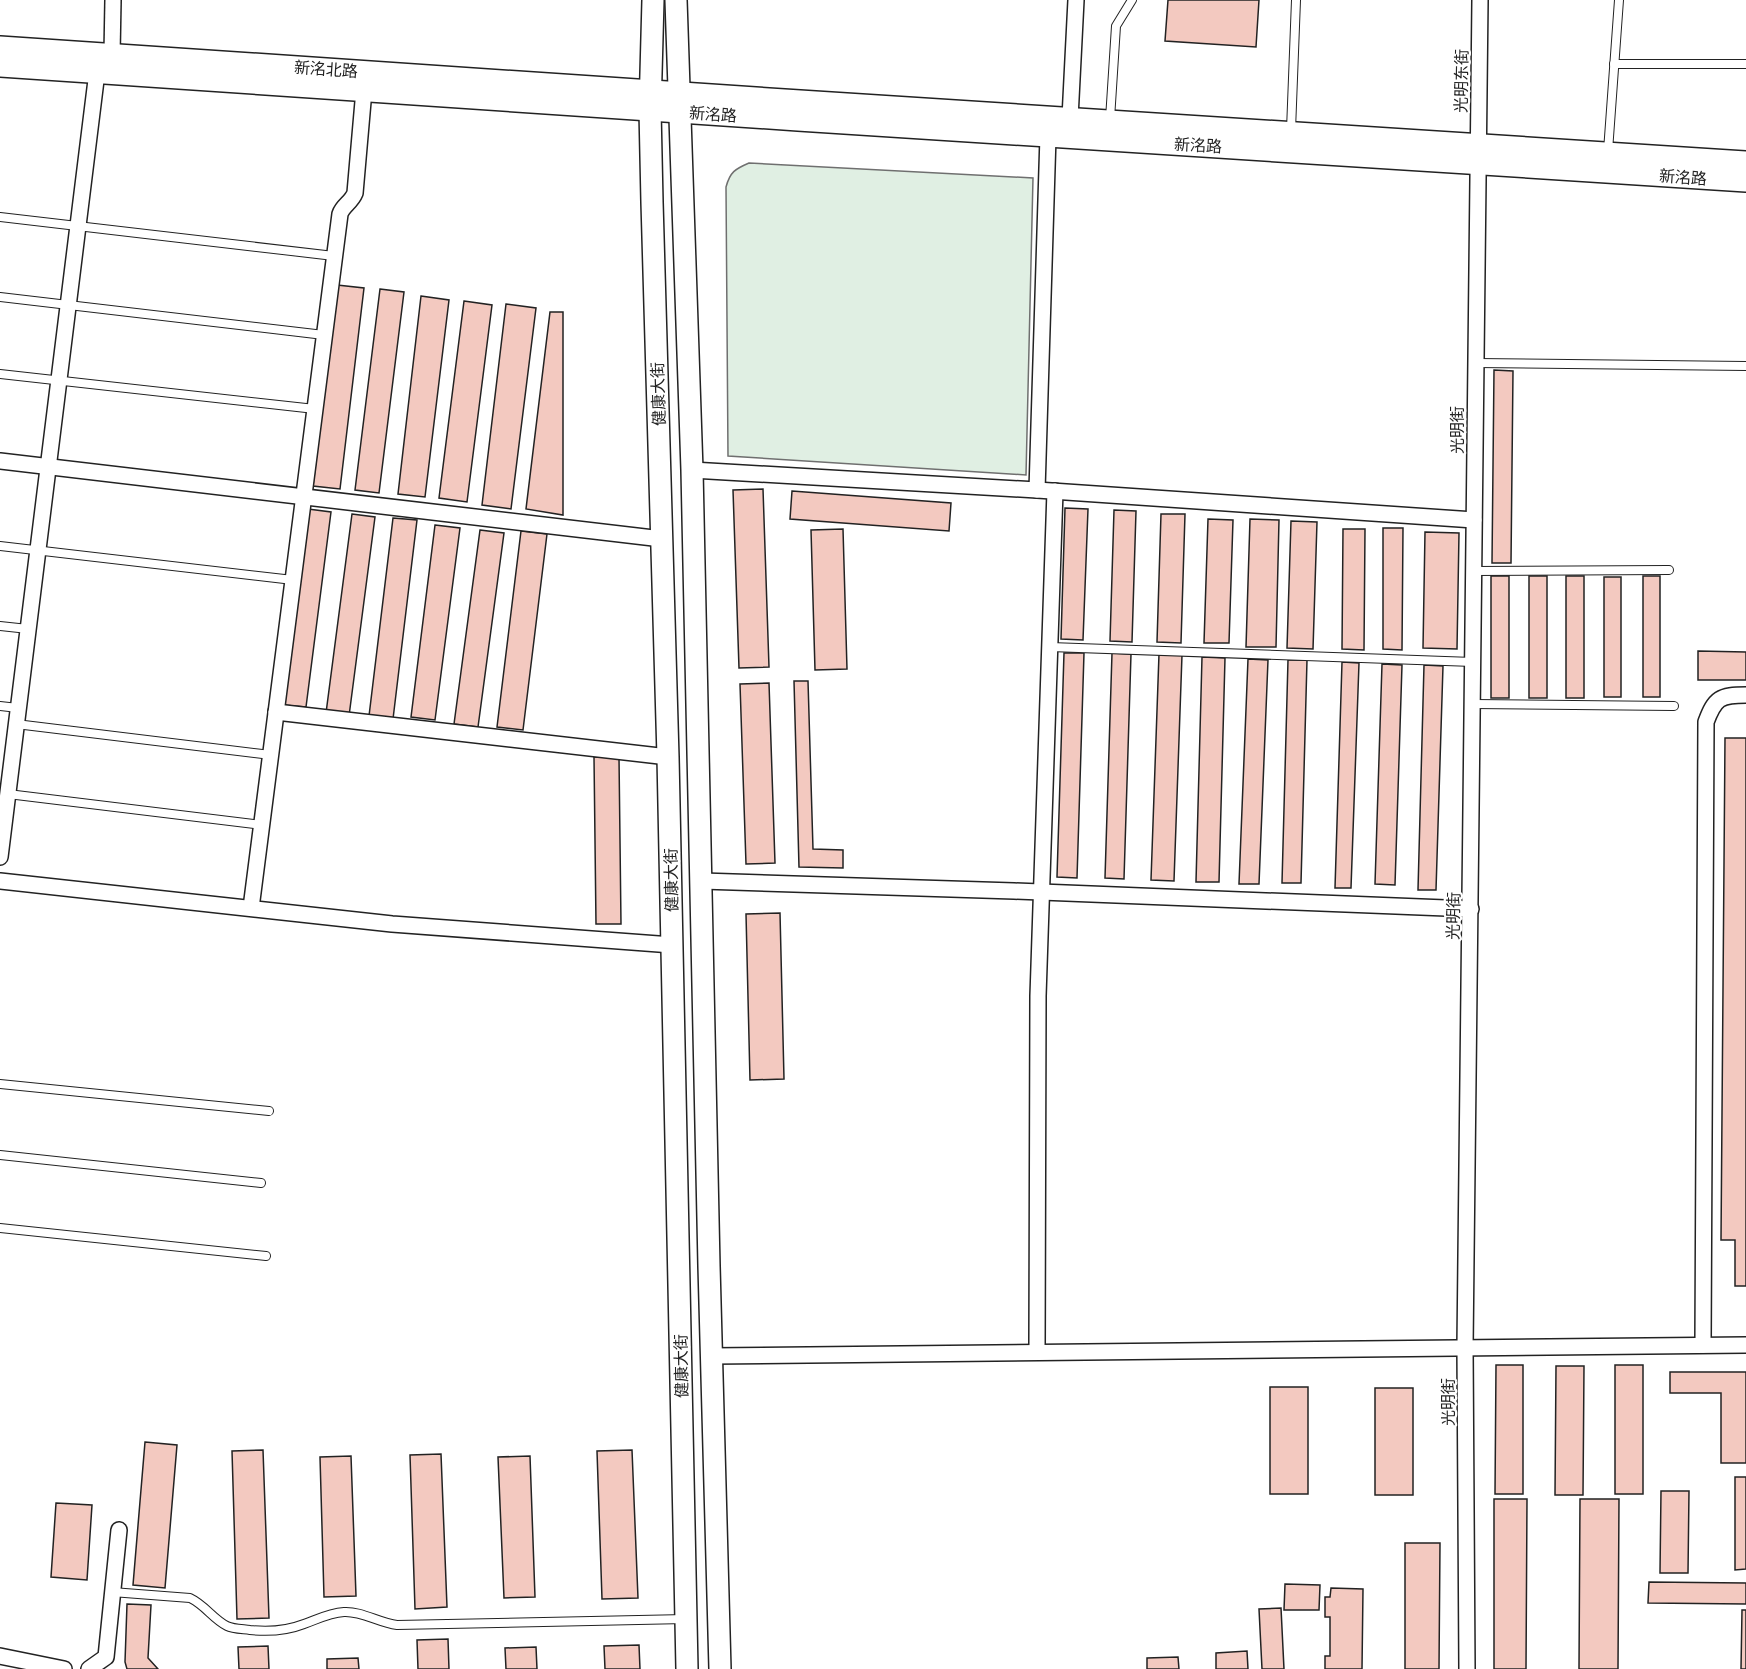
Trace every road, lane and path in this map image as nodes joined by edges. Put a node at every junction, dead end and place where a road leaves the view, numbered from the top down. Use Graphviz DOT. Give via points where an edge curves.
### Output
graph roads {
  1 [pos="113,0"];
  2 [pos="653,0"];
  3 [pos="676,0"];
  4 [pos="1076,0"];
  5 [pos="1132,0"];
  6 [pos="1296,0"];
  7 [pos="1480,0"];
  8 [pos="1619,0"];
  9 [pos="0,47"];
  10 [pos="112,54"];
  11 [pos="1614,64"];
  12 [pos="1746,64"];
  13 [pos="0,66"];
  14 [pos="98,72"];
  15 [pos="364,90"];
  16 [pos="651,101"];
  17 [pos="680,103"];
  18 [pos="1070,118"];
  19 [pos="1110,120"];
  20 [pos="1291,132"];
  21 [pos="1048,136"];
  22 [pos="1478,153"];
  23 [pos="1608,153"];
  24 [pos="1746,162"];
  25 [pos="1746,181"];
  26 [pos="0,217"];
  27 [pos="78,226"];
  28 [pos="334,256"];
  29 [pos="0,297"];
  30 [pos="69,305"];
  31 [pos="324,335"];
  32 [pos="1476,363"];
  33 [pos="1746,366"];
  34 [pos="0,374"];
  35 [pos="59,380"];
  36 [pos="315,409"];
  37 [pos="0,461"];
  38 [pos="49,466"];
  39 [pos="692,470"];
  40 [pos="1037,490"];
  41 [pos="1055,491"];
  42 [pos="303,497"];
  43 [pos="1474,520"];
  44 [pos="662,539"];
  45 [pos="0,546"];
  46 [pos="38,550"];
  47 [pos="1669,570"];
  48 [pos="1474,571"];
  49 [pos="293,580"];
  50 [pos="0,626"];
  51 [pos="28,628"];
  52 [pos="1050,647"];
  53 [pos="1473,662"];
  54 [pos="1746,695"];
  55 [pos="1473,704"];
  56 [pos="0,706"];
  57 [pos="1674,706"];
  58 [pos="18,708"];
  59 [pos="276,712"];
  60 [pos="16,724"];
  61 [pos="271,755"];
  62 [pos="668,757"];
  63 [pos="5,790"];
  64 [pos="262,825"];
  65 [pos="0,857"];
  66 [pos="0,881"];
  67 [pos="702,881"];
  68 [pos="1043,892"];
  69 [pos="251,908"];
  70 [pos="1471,909"];
  71 [pos="672,945"];
  72 [pos="0,1084"];
  73 [pos="269,1111"];
  74 [pos="0,1155"];
  75 [pos="261,1183"];
  76 [pos="0,1228"];
  77 [pos="266,1256"];
  78 [pos="1703,1345"];
  79 [pos="1746,1345"];
  80 [pos="1466,1347"];
  81 [pos="1037,1352"];
  82 [pos="712,1356"];
  83 [pos="119,1530"];
  84 [pos="112,1592"];
  85 [pos="686,1619"];
  86 [pos="0,1656"];
  87 [pos="64,1669"];
  88 [pos="89,1669"];
  89 [pos="687,1669"];
  90 [pos="720,1669"];
  91 [pos="1467,1669"];
  1 -- 10 [label="street"];
  2 -- 16 [label="main road, 健康大街"];
  3 -- 17 [label="main road, 健康大街"];
  4 -- 18 [label="street"];
  5 -- 19 [label="lane" via="1116,26"];
  6 -- 20 [label="lane"];
  7 -- 22 [label="street, 光明东街"];
  8 -- 11 [label="lane"];
  9 -- 10 [label="main road, 新洺北路"];
  10 -- 16 [label="main road, 新洺北路"];
  11 -- 12 [label="lane"];
  11 -- 23 [label="lane"];
  13 -- 14 [label="main road, 新洺北路"];
  14 -- 15 [label="main road, 新洺北路"];
  14 -- 27 [label="street"];
  15 -- 16 [label="main road, 新洺北路"];
  15 -- 28 [label="street" via="354,193 339,214"];
  16 -- 17 [label="main road, 新洺路"];
  16 -- 44 [label="main road, 健康大街"];
  17 -- 18 [label="main road, 新洺路"];
  17 -- 21 [label="main road, 新洺路"];
  17 -- 39 [label="main road, 健康大街"];
  18 -- 19 [label="main road, 新洺路"];
  19 -- 20 [label="main road, 新洺路"];
  20 -- 22 [label="main road, 新洺路"];
  21 -- 22 [label="main road, 新洺路"];
  21 -- 40 [label="street"];
  22 -- 23 [label="main road, 新洺路"];
  22 -- 25 [label="main road, 新洺路"];
  22 -- 32 [label="street, 光明街"];
  23 -- 24 [label="main road, 新洺路"];
  26 -- 27 [label="lane"];
  27 -- 28 [label="lane"];
  27 -- 30 [label="street"];
  28 -- 31 [label="street"];
  29 -- 30 [label="lane"];
  30 -- 31 [label="lane"];
  30 -- 35 [label="street"];
  31 -- 36 [label="street"];
  32 -- 33 [label="lane"];
  32 -- 43 [label="street, 光明街"];
  34 -- 35 [label="lane"];
  35 -- 36 [label="lane"];
  35 -- 38 [label="street"];
  36 -- 42 [label="street"];
  37 -- 38 [label="street"];
  38 -- 42 [label="street"];
  38 -- 46 [label="street"];
  39 -- 40 [label="street"];
  39 -- 67 [label="main road, 健康大街"];
  40 -- 41 [label="street"];
  41 -- 43 [label="street"];
  41 -- 52 [label="street"];
  42 -- 44 [label="street"];
  42 -- 49 [label="street"];
  43 -- 48 [label="street, 光明街"];
  44 -- 62 [label="main road, 健康大街"];
  45 -- 46 [label="lane"];
  46 -- 49 [label="lane"];
  46 -- 51 [label="street"];
  47 -- 48 [label="lane"];
  48 -- 53 [label="street, 光明街"];
  49 -- 59 [label="street"];
  50 -- 51 [label="lane"];
  51 -- 58 [label="street"];
  52 -- 53 [label="lane"];
  52 -- 68 [label="street"];
  53 -- 55 [label="street, 光明街"];
  54 -- 78 [label="street" via="1718,699 1706,722"];
  55 -- 57 [label="lane"];
  55 -- 70 [label="street, 光明街"];
  56 -- 58 [label="lane"];
  58 -- 60 [label="street"];
  59 -- 61 [label="street"];
  59 -- 62 [label="street"];
  60 -- 61 [label="lane"];
  60 -- 63 [label="street"];
  61 -- 64 [label="street"];
  62 -- 71 [label="main road, 健康大街"];
  63 -- 64 [label="lane"];
  63 -- 65 [label="street"];
  64 -- 69 [label="street"];
  66 -- 69 [label="street"];
  67 -- 68 [label="street"];
  67 -- 82 [label="main road, 健康大街"];
  68 -- 70 [label="street"];
  68 -- 81 [label="street" via="1038,996"];
  69 -- 71 [label="street" via="392,924"];
  70 -- 80 [label="street, 光明街"];
  71 -- 85 [label="main road, 健康大街"];
  72 -- 73 [label="lane"];
  74 -- 75 [label="lane"];
  76 -- 77 [label="lane"];
  78 -- 79 [label="street"];
  78 -- 80 [label="street"];
  80 -- 81 [label="street"];
  80 -- 91 [label="street, 光明街"];
  81 -- 82 [label="street"];
  82 -- 90 [label="main road, 健康大街"];
  83 -- 84 [label="street"];
  84 -- 85 [label="lane" via="190,1598 227,1626 265,1631 279,1631 328,1614 347,1612 397,1626"];
  84 -- 88 [label="street" via="106,1657"];
  85 -- 89 [label="main road, 健康大街"];
  86 -- 87 [label="street"];
}
